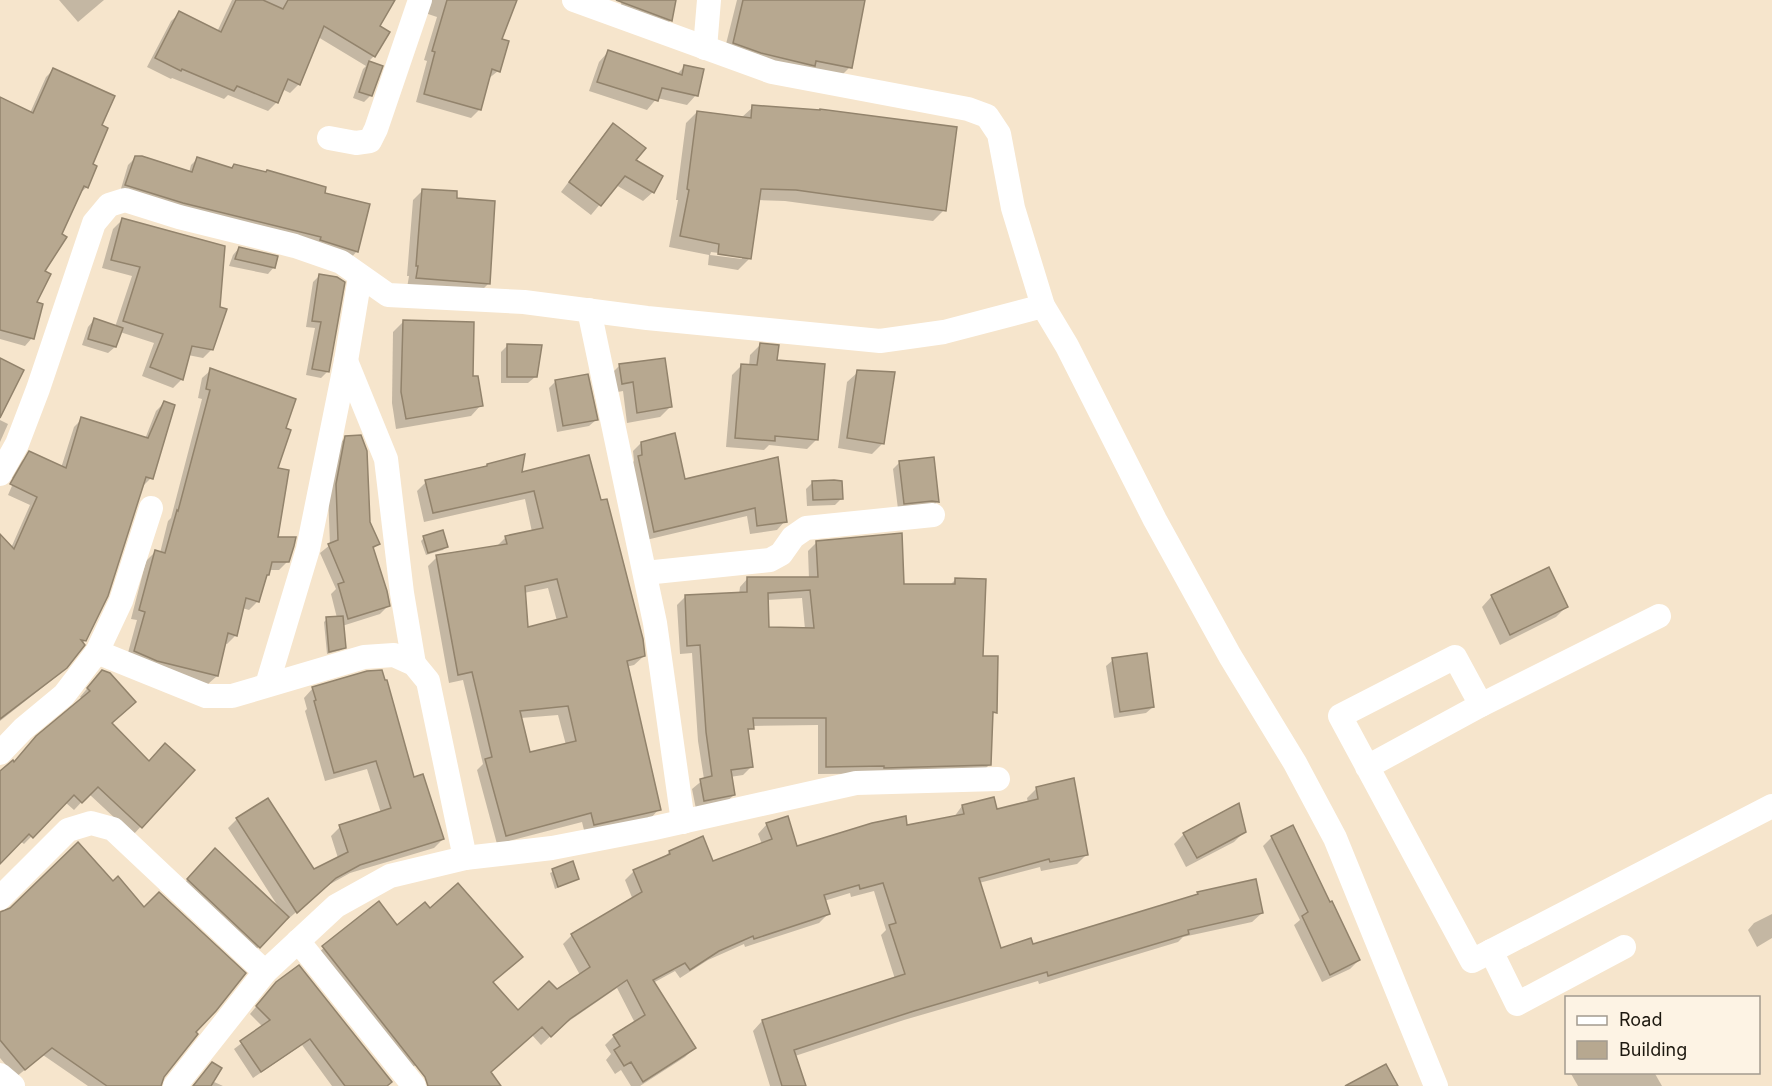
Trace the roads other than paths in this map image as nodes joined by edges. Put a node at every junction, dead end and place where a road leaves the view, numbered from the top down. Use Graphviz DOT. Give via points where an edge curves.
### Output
graph roads {
  1 [pos="420,0"];
  2 [pos="574,0"];
  3 [pos="709,0"];
  4 [pos="705,48"];
  5 [pos="329,138"];
  6 [pos="360,277"];
  7 [pos="1043,306"];
  8 [pos="589,310"];
  9 [pos="346,361"];
  10 [pos="0,474"];
  11 [pos="151,508"];
  12 [pos="933,515"];
  13 [pos="645,573"];
  14 [pos="1659,616"];
  15 [pos="97,652"];
  16 [pos="414,664"];
  17 [pos="267,685"];
  18 [pos="1481,705"];
  19 [pos="0,753"];
  20 [pos="1367,766"];
  21 [pos="998,779"];
  22 [pos="1772,806"];
  23 [pos="683,822"];
  24 [pos="465,858"];
  25 [pos="0,898"];
  26 [pos="297,941"];
  27 [pos="1624,947"];
  28 [pos="1491,951"];
  29 [pos="265,972"];
  30 [pos="0,1075"];
  31 [pos="13,1086"];
  32 [pos="175,1086"];
  33 [pos="414,1086"];
  34 [pos="1436,1086"];
  1 -- 5 [label="street" via="370,141 356,143"];
  2 -- 4 [label="street"];
  3 -- 4 [label="street"];
  4 -- 7 [label="street" via="772,72 968,109 987,116 999,134 1013,208"];
  6 -- 8 [label="street" via="388,295 524,302"];
  6 -- 9 [label="street"];
  6 -- 10 [label="street" via="340,262 295,246 125,200 109,205 94,223 38,389 17,444"];
  7 -- 8 [label="street" via="944,332 880,341"];
  7 -- 34 [label="street" via="1218,635 1335,838"];
  8 -- 13 [label="street"];
  9 -- 16 [label="street" via="387,459"];
  9 -- 17 [label="street" via="308,549"];
  11 -- 15 [label="street" via="121,601"];
  12 -- 13 [label="street" via="806,528 793,537 782,554 770,560"];
  13 -- 23 [label="street"];
  14 -- 18 [label="street"];
  15 -- 17 [label="street" via="206,696 232,696"];
  15 -- 19 [label="street" via="64,695"];
  16 -- 17 [label="street" via="394,655 364,657"];
  16 -- 24 [label="street" via="428,681"];
  18 -- 20 [label="street"];
  18 -- 20 [label="street" via="1455,657 1340,716"];
  20 -- 28 [label="street" via="1472,961"];
  21 -- 23 [label="street" via="856,783"];
  22 -- 28 [label="street"];
  23 -- 24 [label="street" via="552,848"];
  24 -- 26 [label="street" via="390,876 336,906"];
  25 -- 29 [label="street" via="68,830 91,823 113,829"];
  26 -- 29 [label="street"];
  26 -- 33 [label="street"];
  27 -- 28 [label="street" via="1517,1004"];
  29 -- 32 [label="street"];
  30 -- 31 [label="street"];
}
